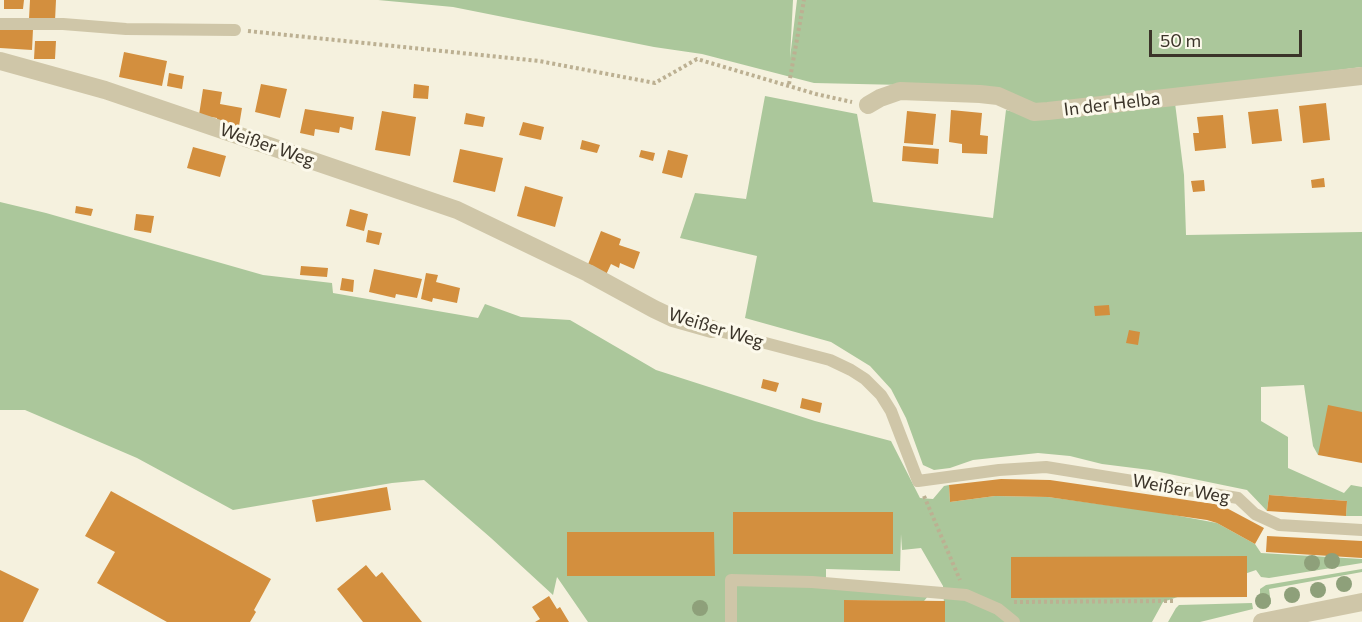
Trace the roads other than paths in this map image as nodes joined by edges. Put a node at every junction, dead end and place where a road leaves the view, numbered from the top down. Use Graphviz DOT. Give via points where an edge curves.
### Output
graph roads {
  1 [pos="0,24"];
  2 [pos="235,30"];
  3 [pos="0,60"];
  4 [pos="1362,76"];
  5 [pos="868,105"];
  6 [pos="712,329"];
  7 [pos="1362,530"];
  8 [pos="1362,602"];
  9 [pos="731,622"];
  10 [pos="1014,622"];
  11 [pos="1262,622"];
  1 -- 2 [label="lane"];
  3 -- 6 [label="street, Weißer Weg" via="105,90 457,210 673,318"];
  4 -- 5 [label="street, In der Helba" via="1034,112 998,96 980,94 900,91"];
  6 -- 7 [label="lane, Weißer Weg" via="830,360 865,379 891,411 918,481 1046,467 1238,498 1255,513 1279,525"];
  8 -- 11 [label="street"];
  9 -- 10 [label="lane" via="731,580 966,594 998,609"];
}
